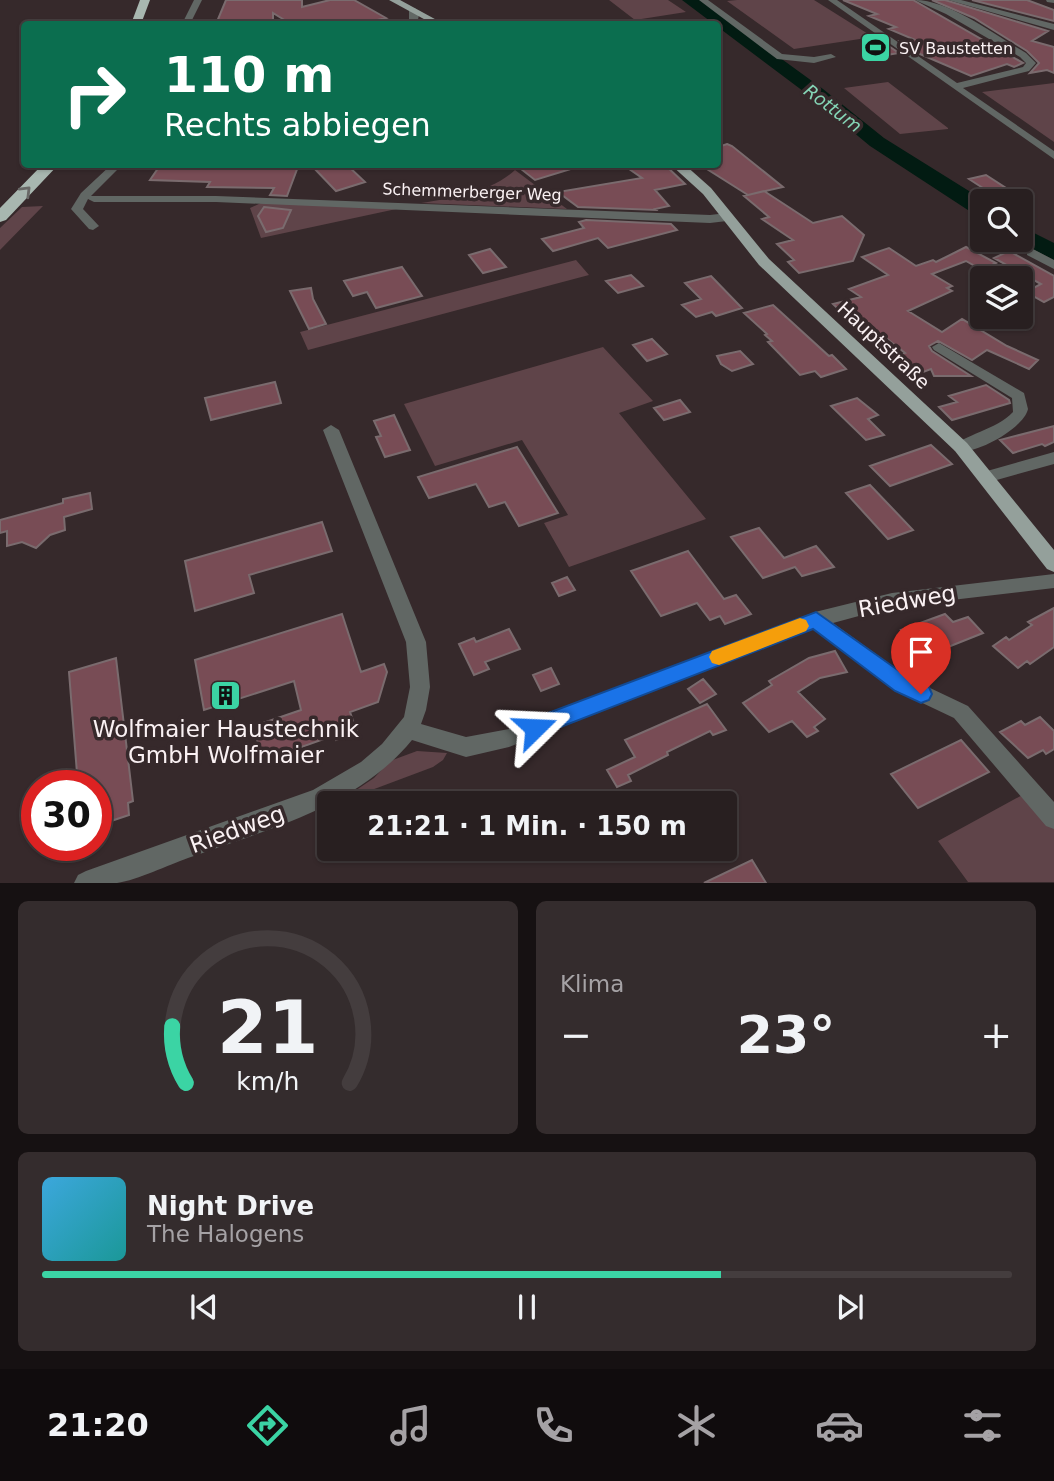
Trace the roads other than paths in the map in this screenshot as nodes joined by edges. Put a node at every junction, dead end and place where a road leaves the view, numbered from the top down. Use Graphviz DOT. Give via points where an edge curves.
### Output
graph roads {
  1 [pos="145,0"];
  2 [pos="198,0"];
  3 [pos="393,0"];
  4 [pos="702,0"];
  5 [pos="832,0"];
  6 [pos="919,0"];
  7 [pos="952,0"];
  8 [pos="412,10"];
  9 [pos="137,21"];
  10 [pos="188,21"];
  11 [pos="414,21"];
  12 [pos="433,21"];
  13 [pos="1054,27"];
  14 [pos="831,57"];
  15 [pos="958,86"];
  16 [pos="1054,156"];
  17 [pos="29,168"];
  18 [pos="48,168"];
  19 [pos="115,168"];
  20 [pos="681,168"];
  21 [pos="0,199"];
  22 [pos="94,199"];
  23 [pos="0,217"];
  24 [pos="727,217"];
  25 [pos="93,226"];
  26 [pos="1031,252"];
  27 [pos="1054,265"];
  28 [pos="939,347"];
  29 [pos="331,430"];
  30 [pos="961,447"];
  31 [pos="1054,458"];
  32 [pos="986,477"];
  33 [pos="1054,564"];
  34 [pos="1054,581"];
  35 [pos="816,620"];
  36 [pos="408,729"];
  37 [pos="1054,818"];
  38 [pos="86,883"];
  1 -- 9 [label="highway"];
  2 -- 10 [label="street"];
  3 -- 8 [label="main road"];
  4 -- 14 [label="street" via="780,57"];
  5 -- 15 [label="street"];
  6 -- 15 [label="street" via="958,16 1031,63 1026,69"];
  7 -- 13 [label="street"];
  8 -- 11 [label="street"];
  8 -- 12 [label="main road"];
  15 -- 16 [label="street"];
  17 -- 21 [label="highway"];
  23 -- 18 [label="highway, one-way"];
  19 -- 25 [label="street" via="83,195 77,209"];
  20 -- 24 [label="main road, Hauptstraße"];
  22 -- 24 [label="street, Schemmerberger Weg"];
  24 -- 30 [label="main road, Hauptstraße" via="764,262"];
  26 -- 27 [label="street"];
  28 -- 30 [label="street" via="1005,385 1018,396 1022,410 988,437"];
  29 -- 36 [label="street, Riedweg" via="416,642 422,678"];
  30 -- 32 [label="main road, Hauptstraße"];
  31 -- 32 [label="street"];
  32 -- 33 [label="main road, Hauptstraße"];
  34 -- 35 [label="street, Riedweg" via="892,600"];
  35 -- 36 [label="street, Riedweg" via="509,738 466,747"];
  35 -- 37 [label="street" via="902,684 961,712"];
  36 -- 38 [label="street, Riedweg" via="352,780 312,802"];
}
